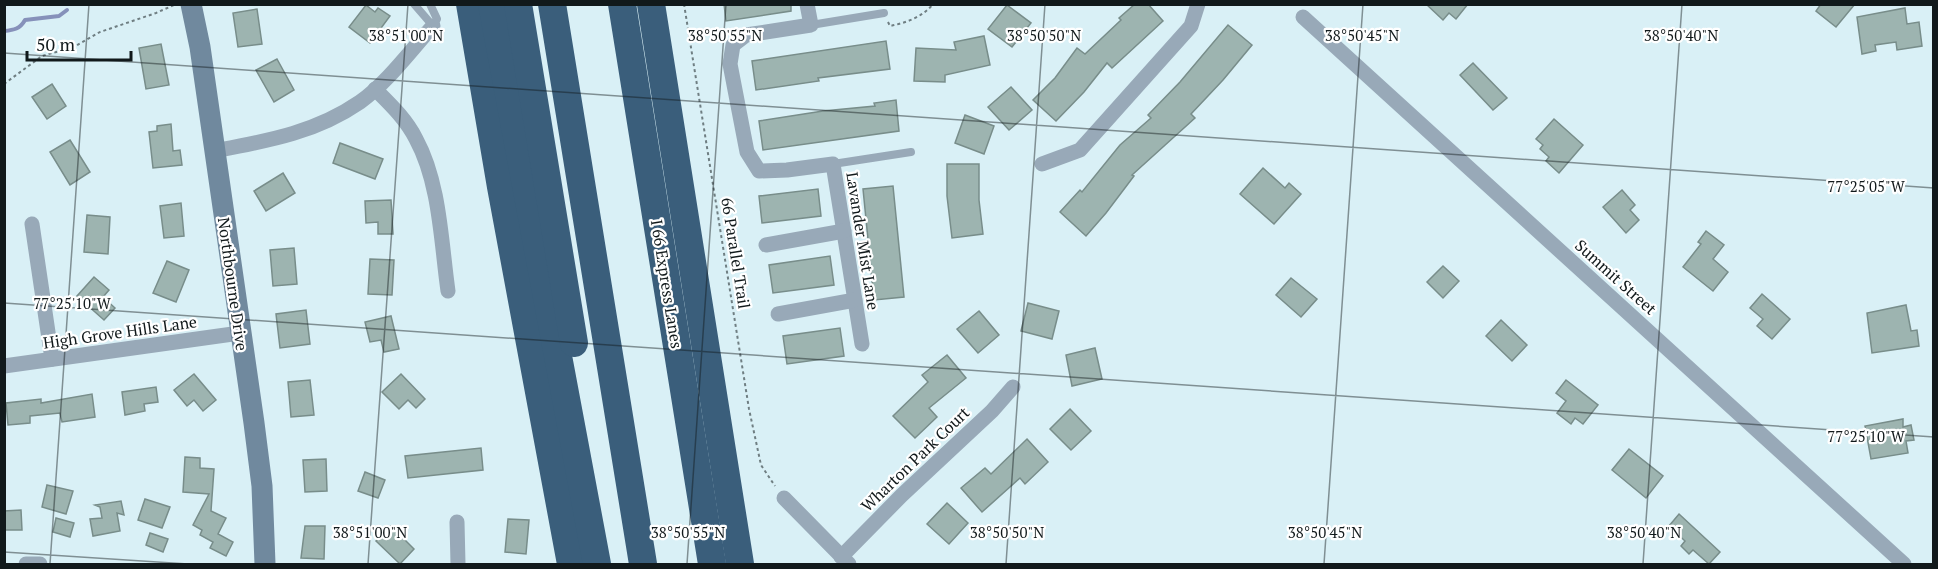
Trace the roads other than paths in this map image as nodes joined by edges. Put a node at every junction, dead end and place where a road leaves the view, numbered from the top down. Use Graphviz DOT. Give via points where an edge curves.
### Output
graph roads {
  1 [pos="414,4"];
  2 [pos="430,4"];
  3 [pos="470,4"];
  4 [pos="492,4"];
  5 [pos="518,4"];
  6 [pos="552,4"];
  7 [pos="622,4"];
  8 [pos="651,4"];
  9 [pos="807,4"];
  10 [pos="1198,4"];
  11 [pos="182,5"];
  12 [pos="884,14"];
  13 [pos="1303,17"];
  14 [pos="810,25"];
  15 [pos="433,26"];
  16 [pos="375,90"];
  17 [pos="214,151"];
  18 [pos="910,152"];
  19 [pos="833,164"];
  20 [pos="1042,164"];
  21 [pos="32,224"];
  22 [pos="844,231"];
  23 [pos="766,245"];
  24 [pos="448,291"];
  25 [pos="855,300"];
  26 [pos="778,314"];
  27 [pos="240,333"];
  28 [pos="862,345"];
  29 [pos="52,359"];
  30 [pos="4,366"];
  31 [pos="1013,387"];
  32 [pos="784,498"];
  33 [pos="457,522"];
  34 [pos="845,560"];
  35 [pos="26,564"];
  36 [pos="40,564"];
  37 [pos="265,564"];
  38 [pos="458,564"];
  39 [pos="571,564"];
  40 [pos="597,564"];
  41 [pos="610,564"];
  42 [pos="643,564"];
  43 [pos="712,564"];
  44 [pos="740,564"];
  45 [pos="1904,564"];
  1 -- 15 [label="lane"];
  2 -- 15 [label="lane" via="437,19"];
  3 -- 39 [label="highway"];
  4 -- 40 [label="highway"];
  5 -- 41 [label="highway"];
  6 -- 42 [label="highway"];
  7 -- 43 [label="highway, I 66 Express Lanes"];
  8 -- 44 [label="highway"];
  9 -- 14 [label="street"];
  10 -- 20 [label="street" via="1191,26 1080,150"];
  11 -- 17 [label="street, Northbourne Drive" via="200,47"];
  12 -- 14 [label="lane"];
  13 -- 45 [label="street, Summit Street"];
  14 -- 19 [label="street, Lavander Mist Lane" via="746,35 732,45 729,64 747,152 759,171"];
  15 -- 16 [label="street"];
  16 -- 17 [label="street" via="342,112 302,131"];
  16 -- 24 [label="street" via="400,115 425,157 434,190"];
  17 -- 27 [label="street, Northbourne Drive"];
  18 -- 19 [label="lane"];
  19 -- 22 [label="street, Lavander Mist Lane"];
  21 -- 29 [label="street"];
  22 -- 23 [label="street"];
  22 -- 25 [label="street, Lavander Mist Lane"];
  25 -- 26 [label="street"];
  25 -- 28 [label="street, Lavander Mist Lane"];
  27 -- 29 [label="street, High Grove Hills Lane"];
  27 -- 37 [label="street, Northbourne Drive" via="262,486"];
  29 -- 30 [label="street, High Grove Hills Lane"];
  31 -- 34 [label="street, Wharton Park Court" via="902,495"];
  32 -- 34 [label="street"];
  33 -- 38 [label="street"];
  35 -- 36 [label="street"];
}
